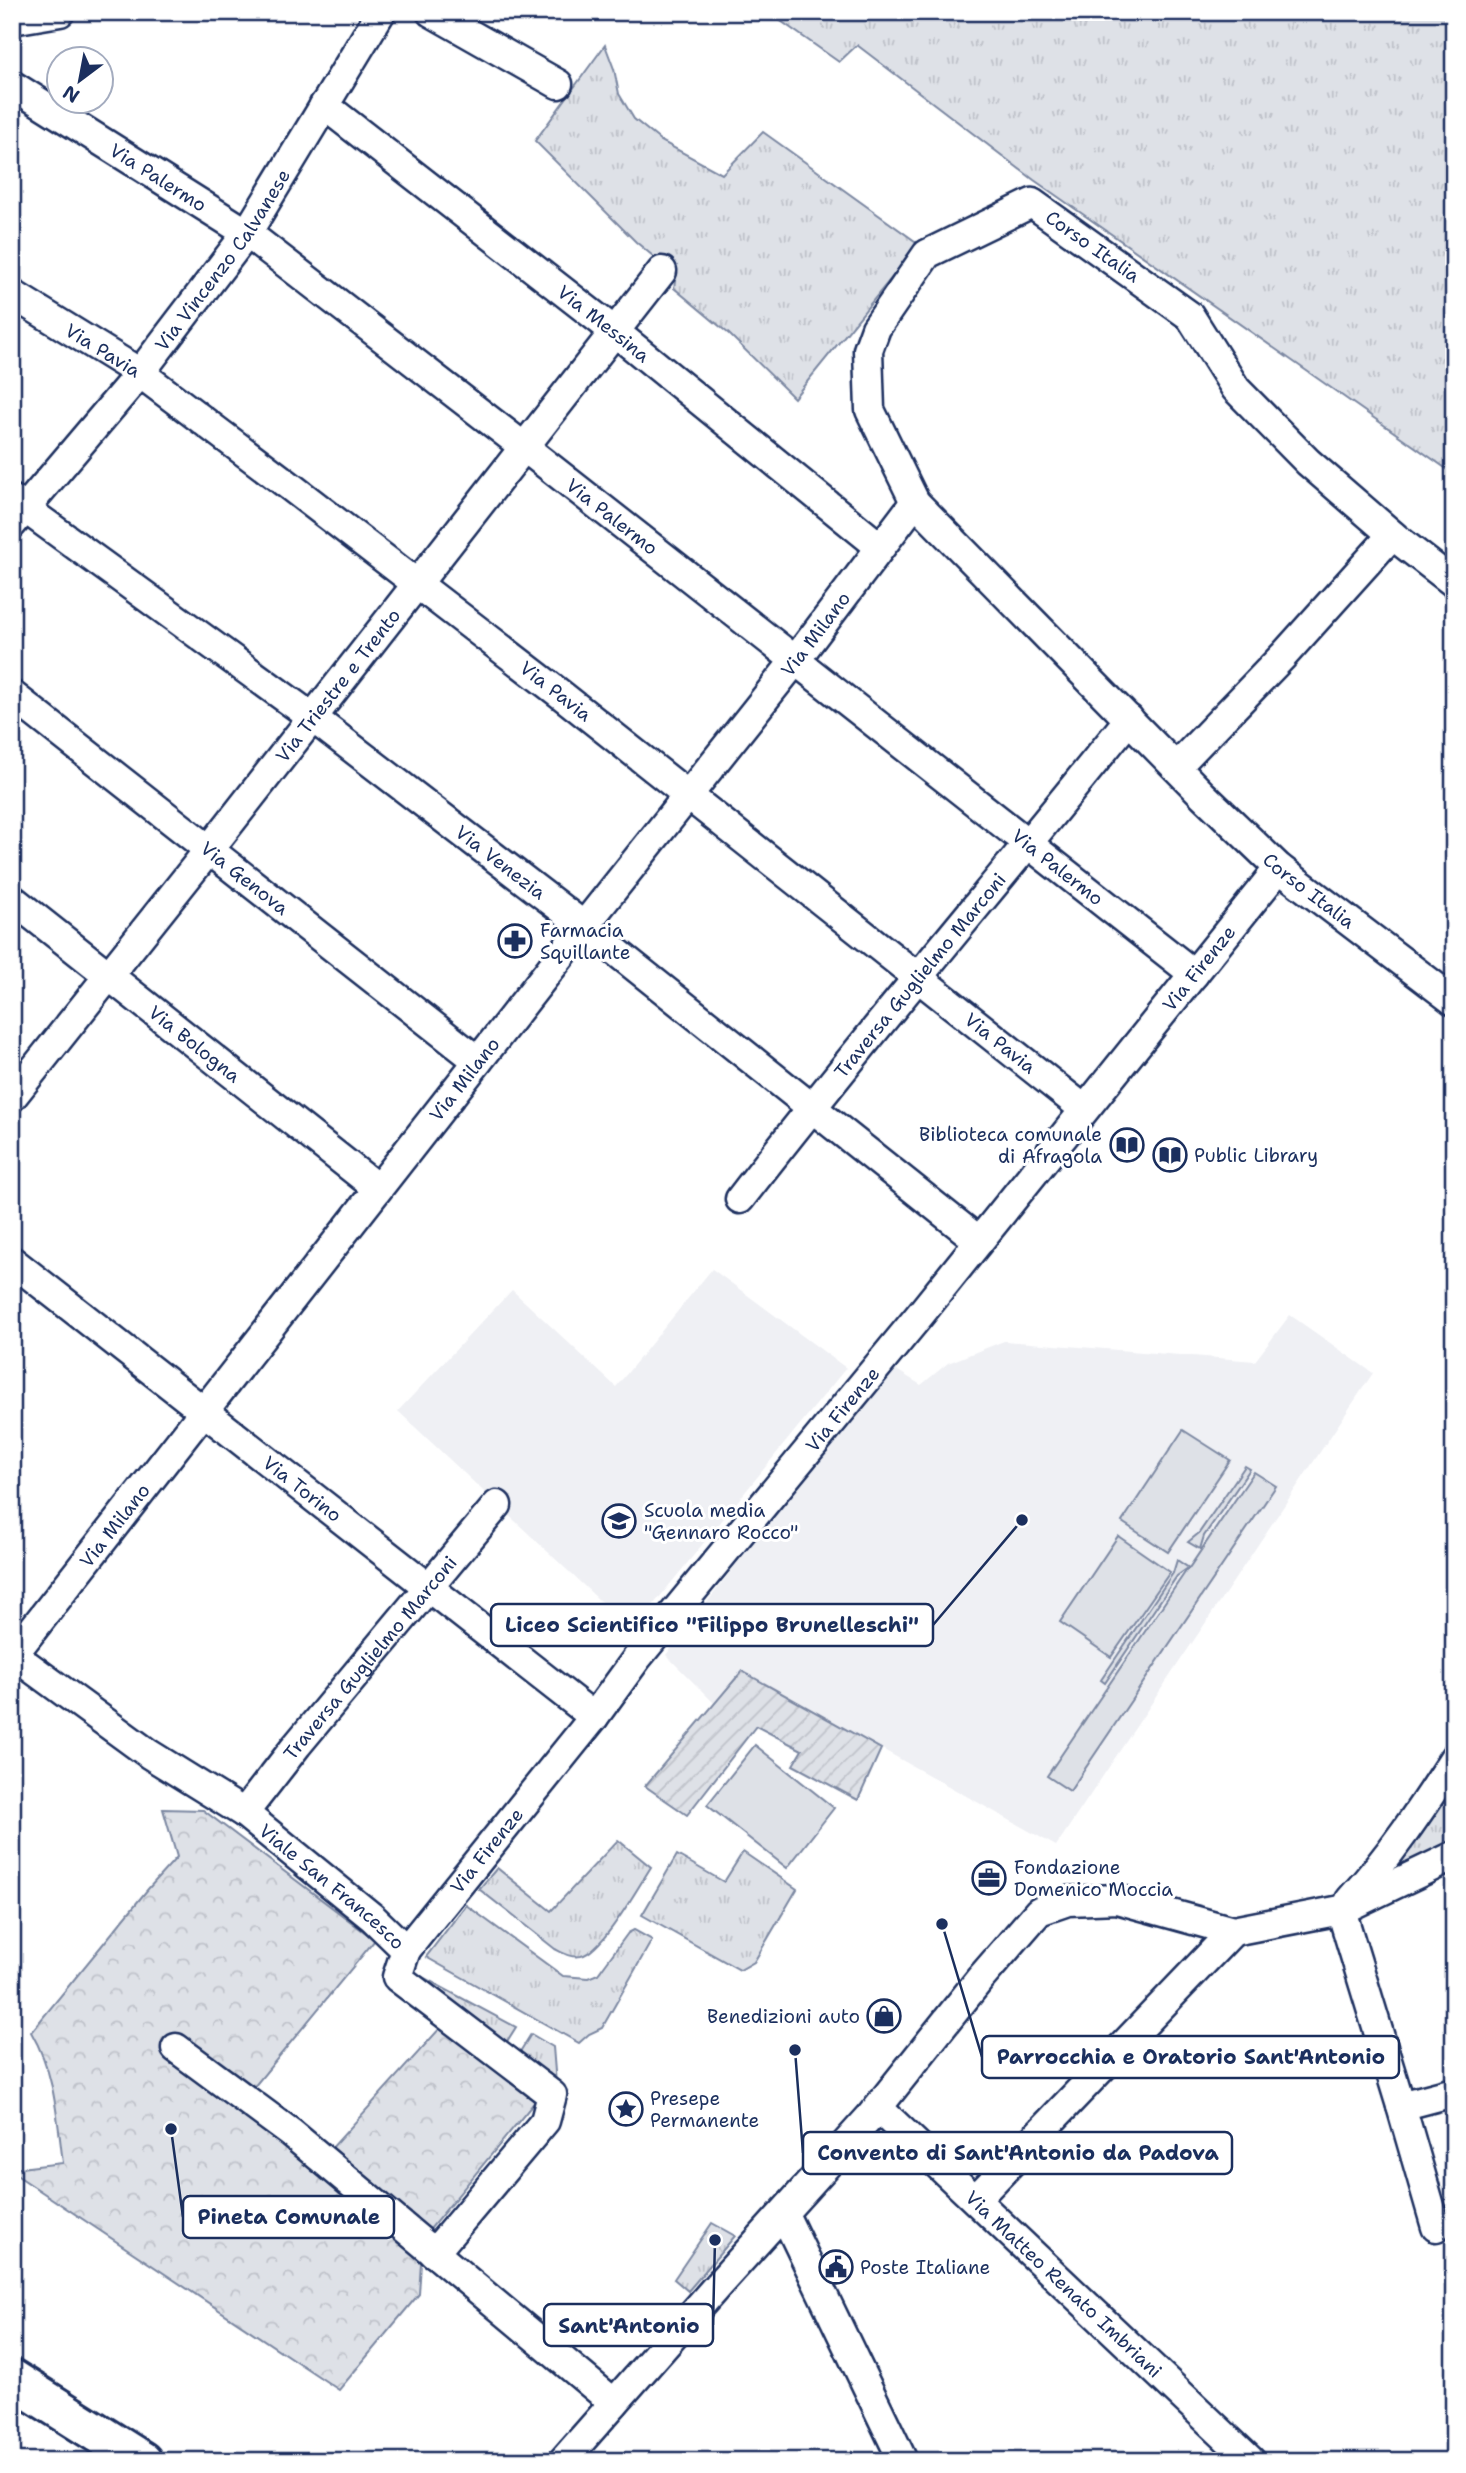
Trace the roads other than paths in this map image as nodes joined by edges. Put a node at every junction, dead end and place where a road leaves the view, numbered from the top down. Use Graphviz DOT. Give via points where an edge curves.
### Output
graph roads {
  1 [pos="60,12"];
  2 [pos="381,12"];
  3 [pos="431,12"];
  4 [pos="12,20"];
  5 [pos="558,84"];
  6 [pos="12,85"];
  7 [pos="324,105"];
  8 [pos="247,233"];
  9 [pos="662,271"];
  10 [pos="12,294"];
  11 [pos="614,331"];
  12 [pos="140,373"];
  13 [pos="524,447"];
  14 [pos="915,502"];
  15 [pos="17,510"];
  16 [pos="1392,535"];
  17 [pos="880,547"];
  18 [pos="1454,583"];
  19 [pos="417,584"];
  20 [pos="794,662"];
  21 [pos="12,695"];
  22 [pos="313,718"];
  23 [pos="1129,719"];
  24 [pos="1176,767"];
  25 [pos="688,795"];
  26 [pos="1028,844"];
  27 [pos="208,851"];
  28 [pos="1279,868"];
  29 [pos="12,899"];
  30 [pos="584,926"];
  31 [pos="1194,974"];
  32 [pos="108,975"];
  33 [pos="917,978"];
  34 [pos="1454,1001"];
  35 [pos="478,1061"];
  36 [pos="12,1097"];
  37 [pos="811,1108"];
  38 [pos="1084,1109"];
  39 [pos="377,1188"];
  40 [pos="740,1199"];
  41 [pos="979,1241"];
  42 [pos="12,1261"];
  43 [pos="204,1412"];
  44 [pos="497,1505"];
  45 [pos="428,1587"];
  46 [pos="13,1655"];
  47 [pos="594,1717"];
  48 [pos="1454,1758"];
  49 [pos="244,1812"];
  50 [pos="1454,1856"];
  51 [pos="1341,1909"];
  52 [pos="1233,1931"];
  53 [pos="406,1950"];
  54 [pos="176,2048"];
  55 [pos="1454,2092"];
  56 [pos="1401,2106"];
  57 [pos="878,2108"];
  58 [pos="976,2199"];
  59 [pos="784,2214"];
  60 [pos="1436,2227"];
  61 [pos="434,2253"];
  62 [pos="12,2379"];
  63 [pos="614,2403"];
  64 [pos="142,2461"];
  65 [pos="563,2461"];
  66 [pos="903,2461"];
  67 [pos="1251,2461"];
  1 -- 4 [label="street"];
  2 -- 7 [label="street, Via Vincenzo Calvanese"];
  3 -- 5 [label="street"];
  6 -- 8 [label="street, Via Palermo"];
  7 -- 8 [label="street, Via Vincenzo Calvanese"];
  7 -- 11 [label="street, Via Messina"];
  8 -- 12 [label="street, Via Vincenzo Calvanese"];
  8 -- 13 [label="street, Via Palermo"];
  9 -- 11 [label="street, Via Triestre e Trento"];
  10 -- 12 [label="street, Via Pavia"];
  11 -- 13 [label="street, Via Triestre e Trento"];
  11 -- 17 [label="street, Via Messina"];
  12 -- 15 [label="street, Via Vincenzo Calvanese"];
  12 -- 19 [label="street, Via Pavia"];
  13 -- 19 [label="street, Via Triestre e Trento"];
  13 -- 20 [label="street, Via Palermo"];
  14 -- 16 [label="street, Corso Italia" via="870,411 868,350 876,328 927,254 1032,203 1190,316 1236,389"];
  14 -- 17 [label="street, Via Milano"];
  14 -- 23 [label="street, Corso Italia"];
  15 -- 22 [label="street, Via Venezia"];
  16 -- 18 [label="street, Corso Italia"];
  16 -- 24 [label="street"];
  17 -- 20 [label="street, Via Milano"];
  19 -- 22 [label="street, Via Triestre e Trento"];
  19 -- 25 [label="street, Via Pavia"];
  20 -- 25 [label="street, Via Milano"];
  20 -- 26 [label="street, Via Palermo"];
  21 -- 27 [label="street, Via Genova"];
  22 -- 27 [label="street, Via Triestre e Trento"];
  22 -- 30 [label="street, Via Venezia"];
  23 -- 24 [label="street, Corso Italia"];
  23 -- 26 [label="street, Traversa Guglielmo Marconi"];
  24 -- 28 [label="street, Corso Italia"];
  25 -- 30 [label="street, Via Milano"];
  25 -- 33 [label="street, Via Pavia"];
  26 -- 31 [label="street, Via Palermo"];
  26 -- 33 [label="street, Traversa Guglielmo Marconi"];
  27 -- 32 [label="street, Via Triestre e Trento"];
  27 -- 35 [label="street, Via Genova"];
  28 -- 31 [label="street, Via Firenze"];
  28 -- 34 [label="street, Corso Italia"];
  29 -- 32 [label="street, Via Bologna"];
  30 -- 35 [label="street, Via Milano"];
  30 -- 37 [label="street, Via Venezia"];
  31 -- 38 [label="street, Via Firenze"];
  32 -- 36 [label="street, Via Triestre e Trento"];
  32 -- 39 [label="street, Via Bologna"];
  33 -- 37 [label="street, Traversa Guglielmo Marconi"];
  33 -- 38 [label="street, Via Pavia"];
  35 -- 39 [label="street, Via Milano"];
  37 -- 40 [label="street, Traversa Guglielmo Marconi"];
  37 -- 41 [label="street, Via Venezia"];
  38 -- 41 [label="street, Via Firenze"];
  39 -- 43 [label="street, Via Milano"];
  41 -- 47 [label="street, Via Firenze" via="637,1658"];
  42 -- 43 [label="street, Via Torino"];
  43 -- 45 [label="street, Via Torino"];
  43 -- 46 [label="street, Via Milano"];
  44 -- 45 [label="street, Traversa Guglielmo Marconi"];
  45 -- 47 [label="street, Via Torino"];
  45 -- 49 [label="street, Traversa Guglielmo Marconi"];
  46 -- 49 [label="street, Viale San Francesco" via="149,1754"];
  47 -- 53 [label="street, Via Firenze"];
  48 -- 51 [label="street" via="1411,1825"];
  49 -- 53 [label="street, Viale San Francesco"];
  50 -- 51 [label="street"];
  51 -- 52 [label="street"];
  51 -- 56 [label="street"];
  52 -- 57 [label="street" via="1116,1899 1068,1901 1039,1911"];
  52 -- 58 [label="street"];
  53 -- 61 [label="street, Viale San Francesco" via="397,1977 552,2095 545,2121"];
  54 -- 61 [label="street" via="291,2133"];
  55 -- 56 [label="street"];
  56 -- 60 [label="street"];
  57 -- 58 [label="street, Via Matteo Renato Imbriani"];
  57 -- 59 [label="street"];
  58 -- 67 [label="street, Via Matteo Renato Imbriani"];
  59 -- 63 [label="street"];
  59 -- 66 [label="street"];
  61 -- 63 [label="street"];
  62 -- 64 [label="street"];
  63 -- 65 [label="street"];
}
